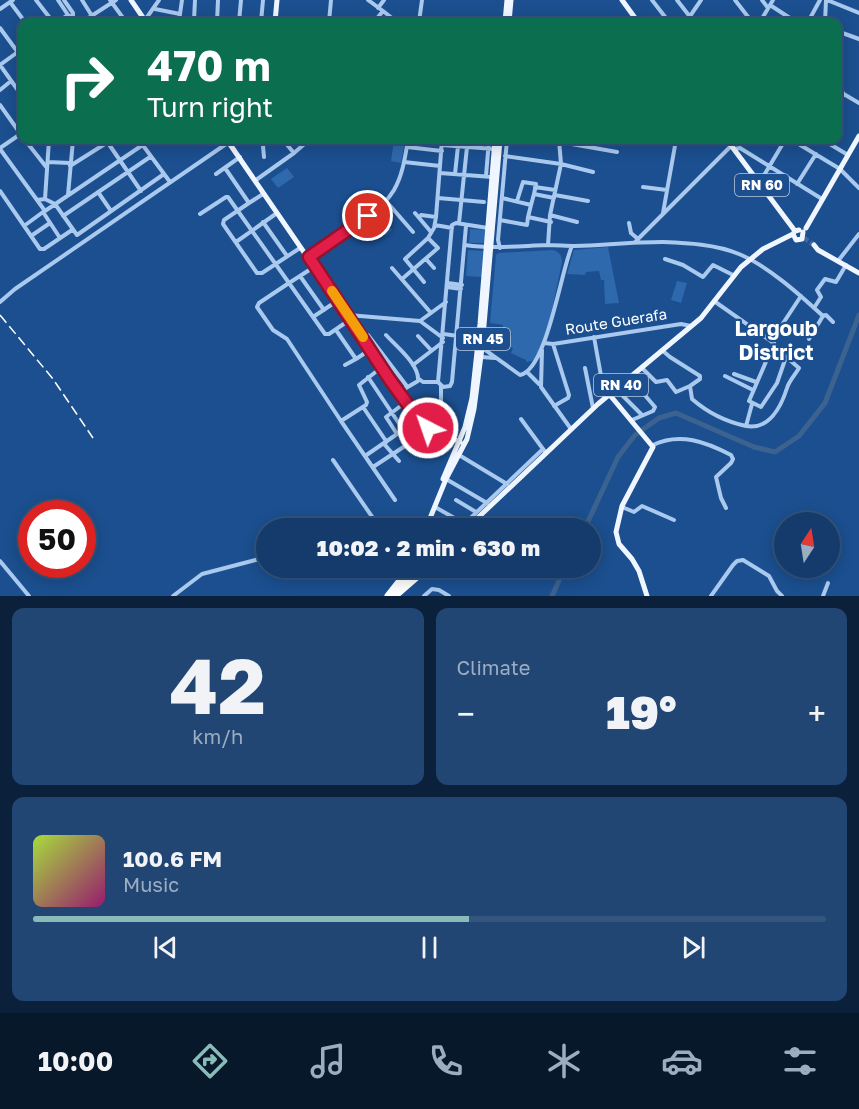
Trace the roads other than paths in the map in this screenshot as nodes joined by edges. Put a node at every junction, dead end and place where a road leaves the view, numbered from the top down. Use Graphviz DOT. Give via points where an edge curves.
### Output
graph roads {
  1 [pos="36,0"];
  2 [pos="58,0"];
  3 [pos="64,0"];
  4 [pos="82,0"];
  5 [pos="131,0"];
  6 [pos="159,0"];
  7 [pos="182,0"];
  8 [pos="195,0"];
  9 [pos="218,0"];
  10 [pos="241,0"];
  11 [pos="263,0"];
  12 [pos="277,0"];
  13 [pos="331,0"];
  14 [pos="368,0"];
  15 [pos="384,0"];
  16 [pos="422,0"];
  17 [pos="509,0"];
  18 [pos="652,0"];
  19 [pos="677,0"];
  20 [pos="701,0"];
  21 [pos="735,0"];
  22 [pos="762,0"];
  23 [pos="773,0"];
  24 [pos="820,0"];
  25 [pos="826,0"];
  26 [pos="11,1"];
  27 [pos="113,1"];
  28 [pos="623,1"];
  29 [pos="155,5"];
  30 [pos="769,7"];
  31 [pos="378,8"];
  32 [pos="0,9"];
  33 [pos="383,11"];
  34 [pos="859,13"];
  35 [pos="180,14"];
  36 [pos="68,15"];
  37 [pos="92,16"];
  38 [pos="73,17"];
  39 [pos="690,17"];
  40 [pos="22,18"];
  41 [pos="50,18"];
  42 [pos="64,18"];
  43 [pos="89,18"];
  44 [pos="123,18"];
  45 [pos="144,18"];
  46 [pos="180,18"];
  47 [pos="194,18"];
  48 [pos="216,18"];
  49 [pos="239,18"];
  50 [pos="261,18"];
  51 [pos="276,18"];
  52 [pos="329,18"];
  53 [pos="377,18"];
  54 [pos="392,18"];
  55 [pos="420,18"];
  56 [pos="507,18"];
  57 [pos="635,18"];
  58 [pos="666,18"];
  59 [pos="749,18"];
  60 [pos="762,18"];
  61 [pos="789,18"];
  62 [pos="810,18"];
  63 [pos="825,18"];
  64 [pos="0,28"];
  65 [pos="842,33"];
  66 [pos="859,39"];
  67 [pos="18,49"];
  68 [pos="18,52"];
  69 [pos="11,81"];
  70 [pos="0,90"];
  71 [pos="18,91"];
  72 [pos="843,93"];
  73 [pos="859,103"];
  74 [pos="0,105"];
  75 [pos="18,129"];
  76 [pos="859,136"];
  77 [pos="18,137"];
  78 [pos="28,144"];
  79 [pos="49,144"];
  80 [pos="72,144"];
  81 [pos="101,144"];
  82 [pos="110,144"];
  83 [pos="223,144"];
  84 [pos="232,144"];
  85 [pos="264,144"];
  86 [pos="286,144"];
  87 [pos="304,144"];
  88 [pos="407,144"];
  89 [pos="442,144"];
  90 [pos="450,144"];
  91 [pos="490,144"];
  92 [pos="493,144"];
  93 [pos="500,144"];
  94 [pos="507,144"];
  95 [pos="559,144"];
  96 [pos="578,144"];
  97 [pos="675,144"];
  98 [pos="730,144"];
  99 [pos="783,144"];
  100 [pos="799,144"];
  101 [pos="830,144"];
  102 [pos="142,145"];
  103 [pos="458,146"];
  104 [pos="406,147"];
  105 [pos="467,147"];
  106 [pos="0,148"];
  107 [pos="491,149"];
  108 [pos="442,151"];
  109 [pos="617,152"];
  110 [pos="294,153"];
  111 [pos="816,154"];
  112 [pos="848,155"];
  113 [pos="506,156"];
  114 [pos="150,157"];
  115 [pos="240,157"];
  116 [pos="264,158"];
  117 [pos="120,160"];
  118 [pos="48,162"];
  119 [pos="404,162"];
  120 [pos="70,164"];
  121 [pos="561,164"];
  122 [pos="440,166"];
  123 [pos="769,166"];
  124 [pos="47,168"];
  125 [pos="225,168"];
  126 [pos="840,169"];
  127 [pos="129,172"];
  128 [pos="593,172"];
  129 [pos="440,173"];
  130 [pos="164,174"];
  131 [pos="216,174"];
  132 [pos="455,174"];
  133 [pos="464,175"];
  134 [pos="489,176"];
  135 [pos="256,180"];
  136 [pos="170,182"];
  137 [pos="760,182"];
  138 [pos="797,184"];
  139 [pos="535,187"];
  140 [pos="643,187"];
  141 [pos="859,188"];
  142 [pos="667,190"];
  143 [pos="0,191"];
  144 [pos="141,191"];
  145 [pos="98,192"];
  146 [pos="264,193"];
  147 [pos="534,194"];
  148 [pos="555,194"];
  149 [pos="68,196"];
  150 [pos="438,198"];
  151 [pos="502,198"];
  152 [pos="45,199"];
  153 [pos="822,199"];
  154 [pos="461,200"];
  155 [pos="37,201"];
  156 [pos="386,201"];
  157 [pos="517,201"];
  158 [pos="588,201"];
  159 [pos="484,202"];
  160 [pos="249,203"];
  161 [pos="55,204"];
  162 [pos="531,205"];
  163 [pos="239,210"];
  164 [pos="44,211"];
  165 [pos="111,211"];
  166 [pos="277,212"];
  167 [pos="415,213"];
  168 [pos="200,214"];
  169 [pos="663,214"];
  170 [pos="421,215"];
  171 [pos="550,215"];
  172 [pos="63,216"];
  173 [pos="436,217"];
  174 [pos="528,217"];
  175 [pos="500,220"];
  176 [pos="263,222"];
  177 [pos="551,222"];
  178 [pos="577,222"];
  179 [pos="50,223"];
  180 [pos="629,223"];
  181 [pos="459,224"];
  182 [pos="435,225"];
  183 [pos="24,226"];
  184 [pos="466,226"];
  185 [pos="452,228"];
  186 [pos="488,228"];
  187 [pos="72,230"];
  188 [pos="253,230"];
  189 [pos="413,232"];
  190 [pos="431,232"];
  191 [pos="801,234"];
  192 [pos="859,234"];
  193 [pos="31,236"];
  194 [pos="60,238"];
  195 [pos="428,238"];
  196 [pos="637,240"];
  197 [pos="236,242"];
  198 [pos="465,245"];
  199 [pos="548,245"];
  200 [pos="563,245"];
  201 [pos="572,246"];
  202 [pos="302,247"];
  203 [pos="488,247"];
  204 [pos="814,247"];
  205 [pos="500,248"];
  206 [pos="568,255"];
  207 [pos="287,256"];
  208 [pos="309,257"];
  209 [pos="426,259"];
  210 [pos="665,259"];
  211 [pos="750,259"];
  212 [pos="838,261"];
  213 [pos="276,264"];
  214 [pos="846,265"];
  215 [pos="315,266"];
  216 [pos="392,268"];
  217 [pos="434,268"];
  218 [pos="413,270"];
  219 [pos="858,272"];
  220 [pos="733,275"];
  221 [pos="300,276"];
  222 [pos="402,279"];
  223 [pos="424,282"];
  224 [pos="289,283"];
  225 [pos="448,285"];
  226 [pos="461,287"];
  227 [pos="801,296"];
  228 [pos="338,300"];
  229 [pos="714,301"];
  230 [pos="0,302"];
  231 [pos="446,302"];
  232 [pos="814,308"];
  233 [pos="324,310"];
  234 [pos="431,313"];
  235 [pos="823,316"];
  236 [pos="313,317"];
  237 [pos="350,317"];
  238 [pos="420,321"];
  239 [pos="833,322"];
  240 [pos="691,326"];
  241 [pos="336,330"];
  242 [pos="368,335"];
  243 [pos="386,335"];
  244 [pos="418,336"];
  245 [pos="462,337"];
  246 [pos="594,337"];
  247 [pos="443,338"];
  248 [pos="809,339"];
  249 [pos="479,342"];
  250 [pos="773,342"];
  251 [pos="544,343"];
  252 [pos="553,344"];
  253 [pos="371,349"];
  254 [pos="542,349"];
  255 [pos="431,350"];
  256 [pos="663,351"];
  257 [pos="481,357"];
  258 [pos="786,357"];
  259 [pos="356,358"];
  260 [pos="496,358"];
  261 [pos="420,360"];
  262 [pos="345,365"];
  263 [pos="413,365"];
  264 [pos="382,367"];
  265 [pos="585,368"];
  266 [pos="642,368"];
  267 [pos="527,372"];
  268 [pos="734,374"];
  269 [pos="418,376"];
  270 [pos="725,376"];
  271 [pos="368,377"];
  272 [pos="630,378"];
  273 [pos="756,382"];
  274 [pos="440,384"];
  275 [pos="690,386"];
  276 [pos="541,387"];
  277 [pos="406,388"];
  278 [pos="616,388"];
  279 [pos="753,390"];
  280 [pos="400,394"];
  281 [pos="607,396"];
  282 [pos="406,402"];
  283 [pos="753,404"];
  284 [pos="554,406"];
  285 [pos="363,408"];
  286 [pos="593,408"];
  287 [pos="391,412"];
  288 [pos="642,415"];
  289 [pos="521,419"];
  290 [pos="632,420"];
  291 [pos="341,421"];
  292 [pos="424,426"];
  293 [pos="746,426"];
  294 [pos="571,429"];
  295 [pos="403,430"];
  296 [pos="434,432"];
  297 [pos="397,434"];
  298 [pos="410,435"];
  299 [pos="386,441"];
  300 [pos="461,443"];
  301 [pos="653,445"];
  302 [pos="544,451"];
  303 [pos="392,454"];
  304 [pos="459,455"];
  305 [pos="365,456"];
  306 [pos="333,460"];
  307 [pos="399,461"];
  308 [pos="373,467"];
  309 [pos="447,479"];
  310 [pos="509,486"];
  311 [pos="395,500"];
  312 [pos="456,500"];
  313 [pos="489,504"];
  314 [pos="622,506"];
  315 [pos="435,507"];
  316 [pos="726,508"];
  317 [pos="479,514"];
  318 [pos="373,518"];
  319 [pos="429,518"];
  320 [pos="430,518"];
  321 [pos="454,518"];
  322 [pos="475,518"];
  323 [pos="674,520"];
  324 [pos="256,560"];
  325 [pos="0,561"];
  326 [pos="400,578"];
  327 [pos="408,578"];
  328 [pos="414,578"];
  329 [pos="828,583"];
  330 [pos="403,589"];
  331 [pos="777,591"];
  332 [pos="29,596"];
  333 [pos="172,596"];
  334 [pos="388,596"];
  335 [pos="395,596"];
  336 [pos="408,596"];
  337 [pos="423,596"];
  338 [pos="449,596"];
  339 [pos="647,596"];
  340 [pos="711,596"];
  341 [pos="772,596"];
  342 [pos="782,596"];
  343 [pos="823,596"];
  1 -- 41 [label="street"];
  2 -- 36 [label="street"];
  3 -- 38 [label="street"];
  4 -- 37 [label="street"];
  5 -- 45 [label="main road"];
  6 -- 29 [label="street"];
  7 -- 35 [label="street"];
  8 -- 47 [label="street"];
  9 -- 48 [label="street"];
  10 -- 49 [label="street"];
  11 -- 50 [label="street"];
  12 -- 51 [label="main road"];
  13 -- 52 [label="street"];
  14 -- 31 [label="street"];
  15 -- 31 [label="street"];
  16 -- 55 [label="street"];
  17 -- 56 [label="main road"];
  18 -- 58 [label="street"];
  19 -- 39 [label="street"];
  20 -- 39 [label="street"];
  21 -- 59 [label="street"];
  22 -- 30 [label="street"];
  23 -- 30 [label="street"];
  24 -- 62 [label="street"];
  25 -- 34 [label="street"];
  25 -- 63 [label="street"];
  26 -- 32 [label="street"];
  26 -- 40 [label="street"];
  27 -- 37 [label="street"];
  27 -- 44 [label="street"];
  28 -- 57 [label="main road"];
  29 -- 35 [label="street"];
  30 -- 60 [label="street"];
  30 -- 61 [label="street"];
  31 -- 33 [label="street"];
  33 -- 53 [label="street"];
  33 -- 54 [label="street"];
  35 -- 46 [label="street"];
  36 -- 38 [label="street"];
  36 -- 42 [label="street"];
  37 -- 43 [label="street"];
  64 -- 67 [label="street"];
  65 -- 66 [label="street"];
  68 -- 69 [label="street" via="0,65"];
  69 -- 70 [label="street"];
  69 -- 71 [label="street"];
  72 -- 73 [label="street"];
  74 -- 75 [label="street"];
  76 -- 112 [label="main road"];
  77 -- 106 [label="street"];
  78 -- 124 [label="street"];
  79 -- 118 [label="street"];
  80 -- 120 [label="street"];
  81 -- 120 [label="street"];
  82 -- 117 [label="street"];
  83 -- 136 [label="street"];
  84 -- 115 [label="main road"];
  85 -- 116 [label="street"];
  86 -- 110 [label="street"];
  87 -- 110 [label="street"];
  88 -- 104 [label="street"];
  89 -- 108 [label="street"];
  90 -- 103 [label="street"];
  91 -- 107 [label="street"];
  92 -- 107 [label="main road, RN 45"];
  93 -- 203 [label="main road, RN 45"];
  94 -- 113 [label="street"];
  95 -- 121 [label="street"];
  96 -- 109 [label="street"];
  97 -- 142 [label="street"];
  98 -- 123 [label="street"];
  98 -- 137 [label="main road, RN 60"];
  98 -- 169 [label="street"];
  99 -- 123 [label="street"];
  100 -- 111 [label="street"];
  101 -- 112 [label="street"];
  102 -- 114 [label="street"];
  102 -- 117 [label="street"];
  103 -- 105 [label="street"];
  103 -- 132 [label="street"];
  104 -- 108 [label="street"];
  104 -- 119 [label="street"];
  105 -- 107 [label="street"];
  105 -- 133 [label="street"];
  106 -- 155 [label="street"];
  107 -- 134 [label="main road, RN 45"];
  108 -- 122 [label="street"];
  110 -- 135 [label="street"];
  111 -- 126 [label="street"];
  111 -- 138 [label="street"];
  112 -- 126 [label="main road"];
  113 -- 121 [label="street"];
  113 -- 151 [label="street"];
  114 -- 127 [label="street"];
  114 -- 130 [label="street"];
  115 -- 125 [label="street"];
  115 -- 135 [label="main road"];
  117 -- 127 [label="street"];
  117 -- 149 [label="street"];
  118 -- 120 [label="street"];
  118 -- 124 [label="street"];
  119 -- 122 [label="street"];
  119 -- 156 [label="street"];
  120 -- 149 [label="street"];
  121 -- 128 [label="street"];
  121 -- 148 [label="street"];
  122 -- 129 [label="street"];
  123 -- 137 [label="street"];
  123 -- 138 [label="street"];
  124 -- 152 [label="street"];
  125 -- 131 [label="street"];
  125 -- 160 [label="street"];
  126 -- 141 [label="street"];
  126 -- 153 [label="main road"];
  127 -- 144 [label="street"];
  127 -- 145 [label="street"];
  129 -- 132 [label="street"];
  129 -- 150 [label="street"];
  130 -- 136 [label="street"];
  130 -- 144 [label="street"];
  132 -- 133 [label="street"];
  133 -- 134 [label="street"];
  133 -- 154 [label="street"];
  134 -- 186 [label="main road, RN 45"];
  135 -- 146 [label="main road"];
  136 -- 230 [label="street"];
  137 -- 191 [label="main road, RN 60"];
  138 -- 153 [label="street"];
  139 -- 147 [label="street"];
  139 -- 148 [label="street"];
  139 -- 157 [label="street" via="536,184 523,182"];
  140 -- 142 [label="street"];
  142 -- 169 [label="street"];
  143 -- 183 [label="street"];
  144 -- 165 [label="street"];
  145 -- 165 [label="street"];
  145 -- 172 [label="street"];
  146 -- 160 [label="street"];
  146 -- 166 [label="main road"];
  147 -- 148 [label="street"];
  147 -- 162 [label="street"];
  148 -- 158 [label="street"];
  148 -- 171 [label="street"];
  149 -- 161 [label="street"];
  150 -- 154 [label="street"];
  150 -- 173 [label="street"];
  151 -- 157 [label="street"];
  151 -- 175 [label="street"];
  152 -- 155 [label="street"];
  152 -- 161 [label="street"];
  153 -- 191 [label="main road"];
  154 -- 159 [label="street"];
  154 -- 181 [label="street"];
  155 -- 164 [label="street"];
  156 -- 189 [label="street"];
  156 -- 208 [label="street"];
  157 -- 162 [label="street"];
  160 -- 163 [label="street"];
  161 -- 164 [label="street"];
  161 -- 172 [label="street"];
  162 -- 174 [label="street"];
  163 -- 168 [label="street" via="226,197"];
  163 -- 188 [label="street"];
  163 -- 197 [label="street" via="223,222"];
  164 -- 179 [label="street"];
  164 -- 183 [label="street"];
  165 -- 187 [label="street" via="78,234"];
  166 -- 176 [label="street"];
  166 -- 202 [label="main road"];
  167 -- 190 [label="street"];
  169 -- 196 [label="street"];
  170 -- 173 [label="street"];
  171 -- 177 [label="street"];
  171 -- 178 [label="street"];
  172 -- 187 [label="street"];
  173 -- 182 [label="street"];
  174 -- 175 [label="street" via="527,225"];
  174 -- 177 [label="street"];
  175 -- 205 [label="street"];
  176 -- 188 [label="street"];
  176 -- 207 [label="street"];
  177 -- 199 [label="street"];
  179 -- 193 [label="street"];
  179 -- 194 [label="street"];
  180 -- 196 [label="street"];
  181 -- 184 [label="street"];
  181 -- 185 [label="street"];
  182 -- 185 [label="street"];
  182 -- 190 [label="street"];
  183 -- 193 [label="street"];
  184 -- 186 [label="street"];
  184 -- 198 [label="street"];
  185 -- 225 [label="street"];
  186 -- 203 [label="main road, RN 45"];
  187 -- 194 [label="street"];
  188 -- 197 [label="street"];
  188 -- 213 [label="street"];
  190 -- 195 [label="street"];
  191 -- 211 [label="main road, RN 40" via="763,249"];
  192 -- 212 [label="street"];
  193 -- 194 [label="street" via="42,249"];
  195 -- 209 [label="street" via="438,248"];
  195 -- 218 [label="street" via="405,259"];
  196 -- 201 [label="street"];
  196 -- 211 [label="street" via="704,245"];
  197 -- 213 [label="street" via="257,273"];
  198 -- 203 [label="street"];
  198 -- 226 [label="street"];
  199 -- 200 [label="street"];
  199 -- 205 [label="street"];
  200 -- 201 [label="street"];
  200 -- 206 [label="street"];
  201 -- 206 [label="street"];
  202 -- 207 [label="street"];
  202 -- 208 [label="main road"];
  203 -- 205 [label="street"];
  203 -- 249 [label="main road, RN 45"];
  203 -- 249 [label="main road, RN 45"];
  204 -- 212 [label="main road"];
  206 -- 251 [label="street"];
  207 -- 213 [label="street"];
  208 -- 215 [label="main road"];
  209 -- 217 [label="street"];
  209 -- 218 [label="street"];
  210 -- 220 [label="street" via="704,277 713,265"];
  211 -- 220 [label="main road, RN 40"];
  211 -- 227 [label="street"];
  212 -- 214 [label="main road"];
  213 -- 224 [label="street"];
  214 -- 219 [label="main road"];
  214 -- 232 [label="street" via="836,282 825,279 817,290 821,297"];
  215 -- 221 [label="street"];
  215 -- 228 [label="main road"];
  216 -- 222 [label="street"];
  218 -- 222 [label="street"];
  218 -- 223 [label="street"];
  220 -- 229 [label="main road, RN 40"];
  221 -- 224 [label="street"];
  221 -- 233 [label="street"];
  222 -- 234 [label="street"];
  224 -- 236 [label="street"];
  224 -- 291 [label="street" via="257,307 273,330 288,341"];
  225 -- 226 [label="street"];
  225 -- 231 [label="street"];
  226 -- 245 [label="street"];
  227 -- 232 [label="street"];
  227 -- 250 [label="street"];
  228 -- 233 [label="street"];
  228 -- 237 [label="main road"];
  229 -- 240 [label="main road, RN 40"];
  229 -- 250 [label="street"];
  231 -- 234 [label="street"];
  231 -- 247 [label="street"];
  232 -- 235 [label="street"];
  233 -- 236 [label="street"];
  234 -- 238 [label="street"];
  235 -- 239 [label="street"];
  235 -- 248 [label="street"];
  236 -- 241 [label="street" via="325,334"];
  237 -- 238 [label="street"];
  237 -- 241 [label="street"];
  237 -- 253 [label="main road"];
  238 -- 247 [label="street"];
  240 -- 246 [label="street, Route Guerafa" via="681,324"];
  240 -- 256 [label="main road, RN 40"];
  241 -- 259 [label="street"];
  242 -- 277 [label="street"];
  243 -- 263 [label="street"];
  244 -- 255 [label="street"];
  245 -- 247 [label="street"];
  245 -- 249 [label="main road"];
  245 -- 274 [label="street" via="452,382 450,386"];
  246 -- 252 [label="street, Route Guerafa"];
  246 -- 281 [label="street"];
  247 -- 255 [label="street"];
  247 -- 274 [label="street"];
  249 -- 257 [label="main road, RN 45"];
  249 -- 260 [label="street"];
  249 -- 300 [label="main road, RN 45"];
  250 -- 258 [label="street"];
  250 -- 273 [label="street"];
  251 -- 252 [label="street, Route Guerafa"];
  251 -- 254 [label="street"];
  252 -- 284 [label="street" via="569,395"];
  253 -- 259 [label="street"];
  253 -- 264 [label="main road"];
  254 -- 267 [label="street"];
  254 -- 276 [label="street"];
  255 -- 261 [label="street"];
  256 -- 266 [label="main road, RN 40"];
  256 -- 275 [label="street" via="700,376"];
  257 -- 260 [label="street"];
  257 -- 300 [label="main road, RN 45" via="474,409"];
  258 -- 283 [label="street" via="777,383 762,406"];
  258 -- 293 [label="street" via="799,368 780,407 762,424"];
  259 -- 262 [label="street"];
  260 -- 267 [label="street" via="520,375"];
  261 -- 263 [label="street"];
  261 -- 269 [label="street"];
  263 -- 269 [label="street"];
  264 -- 271 [label="street"];
  264 -- 280 [label="main road"];
  265 -- 286 [label="street"];
  266 -- 272 [label="main road, RN 40"];
  266 -- 275 [label="street" via="656,382 667,380 676,392"];
  267 -- 276 [label="street"];
  268 -- 273 [label="street"];
  269 -- 274 [label="street" via="423,382"];
  269 -- 277 [label="street"];
  270 -- 279 [label="street"];
  271 -- 285 [label="street" via="359,385 367,402"];
  271 -- 287 [label="street"];
  272 -- 278 [label="main road, RN 40"];
  272 -- 288 [label="street" via="654,405 653,411"];
  273 -- 279 [label="street"];
  274 -- 296 [label="street" via="441,416"];
  275 -- 293 [label="street" via="694,400 728,421"];
  276 -- 284 [label="street"];
  277 -- 280 [label="street"];
  278 -- 281 [label="main road, RN 40"];
  278 -- 288 [label="street"];
  279 -- 283 [label="street" via="749,401"];
  280 -- 282 [label="main road"];
  281 -- 286 [label="main road, RN 40"];
  281 -- 290 [label="main road"];
  282 -- 287 [label="street"];
  282 -- 292 [label="main road"];
  283 -- 293 [label="street"];
  284 -- 294 [label="street"];
  285 -- 291 [label="street"];
  285 -- 299 [label="street"];
  286 -- 294 [label="main road, RN 40"];
  287 -- 295 [label="street"];
  287 -- 297 [label="street" via="386,417"];
  288 -- 290 [label="street"];
  289 -- 302 [label="street"];
  290 -- 301 [label="main road"];
  291 -- 305 [label="street"];
  292 -- 296 [label="main road"];
  292 -- 298 [label="street"];
  294 -- 302 [label="main road, RN 40"];
  295 -- 297 [label="street"];
  295 -- 298 [label="street"];
  296 -- 300 [label="main road"];
  297 -- 299 [label="street"];
  298 -- 303 [label="street" via="411,442"];
  299 -- 303 [label="street"];
  299 -- 305 [label="street"];
  300 -- 304 [label="main road, RN 45"];
  300 -- 319 [label="main road, RN 45"];
  301 -- 314 [label="main road"];
  301 -- 316 [label="street" via="685,438 731,455 731,463 716,477"];
  302 -- 310 [label="main road, RN 40"];
  303 -- 307 [label="street"];
  303 -- 308 [label="street"];
  304 -- 309 [label="main road, RN 45"];
  304 -- 310 [label="street"];
  305 -- 308 [label="street"];
  306 -- 318 [label="street"];
  308 -- 311 [label="street"];
  309 -- 313 [label="street"];
  309 -- 315 [label="main road, RN 45"];
  310 -- 313 [label="main road, RN 40"];
  312 -- 317 [label="street"];
  313 -- 317 [label="main road, RN 40"];
  314 -- 323 [label="street" via="633,512 643,507"];
  314 -- 339 [label="main road" via="616,537 635,564"];
  315 -- 320 [label="main road, RN 45"];
  315 -- 321 [label="street"];
  317 -- 322 [label="main road, RN 40"];
  324 -- 333 [label="street" via="202,574"];
  325 -- 332 [label="street"];
  326 -- 334 [label="highway"];
  327 -- 335 [label="highway"];
  328 -- 330 [label="highway"];
  329 -- 343 [label="street"];
  330 -- 335 [label="highway"];
  330 -- 336 [label="street"];
  331 -- 340 [label="street" via="769,576 740,560"];
  331 -- 341 [label="street"];
  331 -- 342 [label="street"];
  337 -- 338 [label="street" via="435,589"];
}
